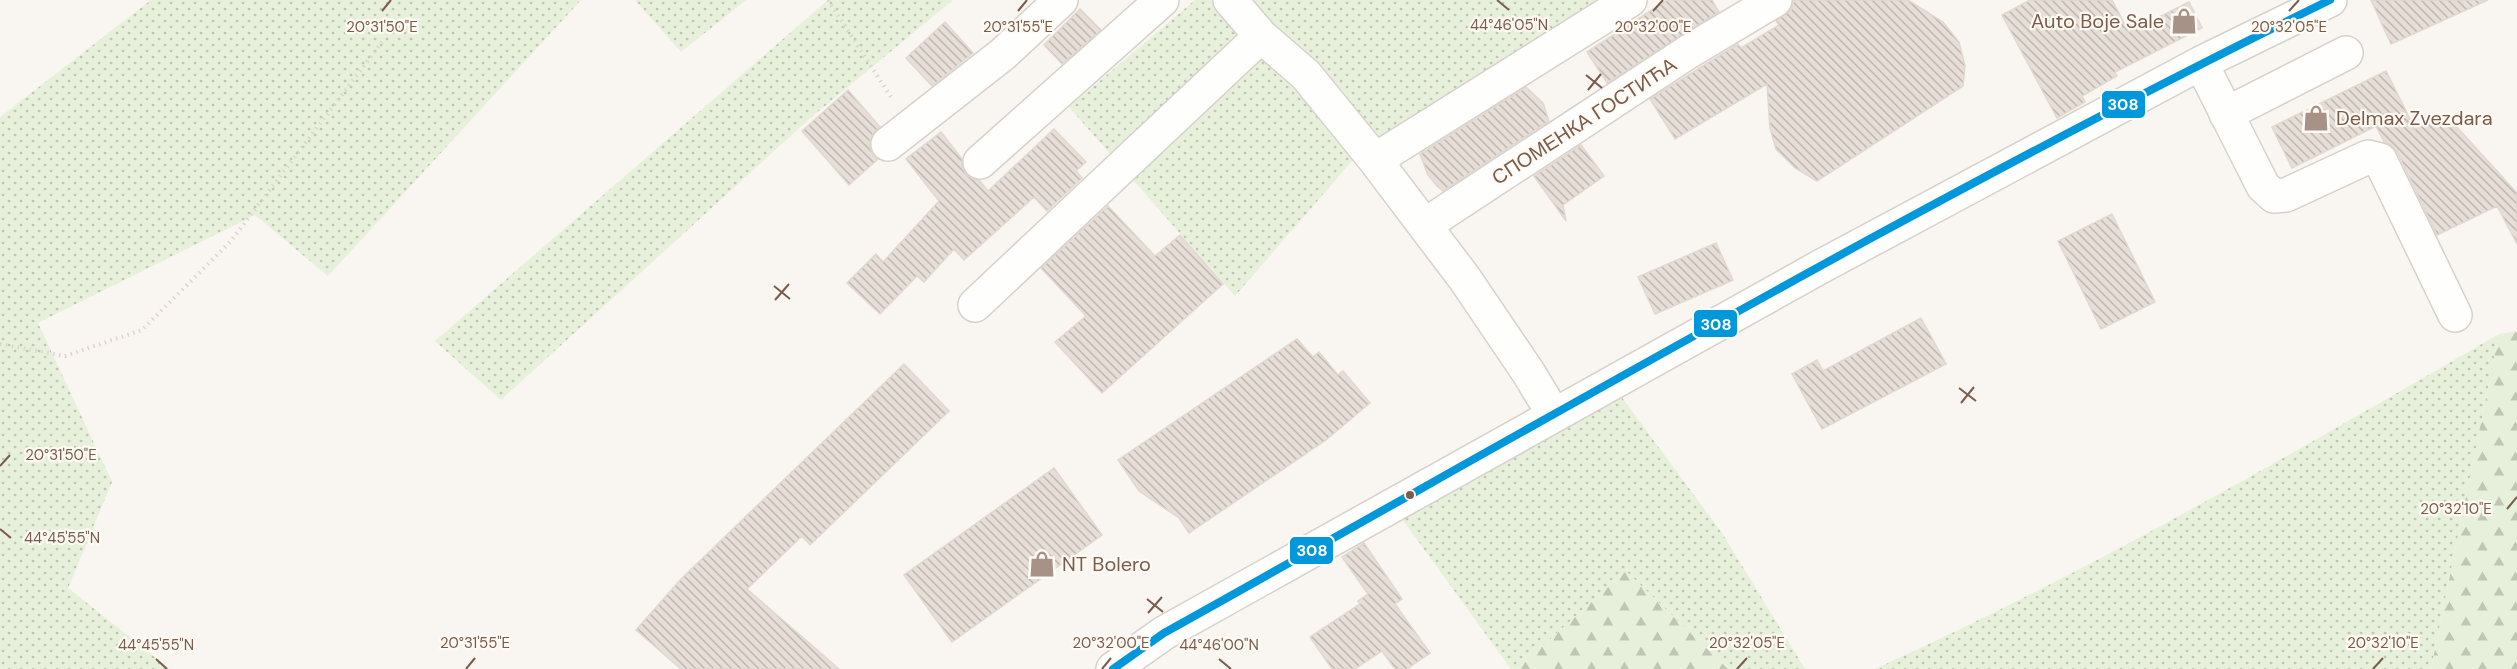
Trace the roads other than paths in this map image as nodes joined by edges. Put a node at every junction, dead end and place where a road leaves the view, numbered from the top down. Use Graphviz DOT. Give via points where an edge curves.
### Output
graph roads {
  1 [pos="1061,0"];
  2 [pos="1230,0"];
  3 [pos="1630,0"];
  4 [pos="1775,0"];
  5 [pos="2330,0"];
  6 [pos="1150,4"];
  7 [pos="1262,36"];
  8 [pos="2346,53"];
  9 [pos="2201,63"];
  10 [pos="2226,114"];
  11 [pos="899,135"];
  12 [pos="1375,160"];
  13 [pos="980,162"];
  14 [pos="1425,225"];
  15 [pos="975,305"];
  16 [pos="2455,315"];
  17 [pos="1554,415"];
  18 [pos="1113,669"];
  1 -- 11 [label="street" via="1003,54"];
  2 -- 7 [label="street"];
  3 -- 12 [label="street"];
  4 -- 14 [label="street, СПОМЕНКА ГОСТИЋА" via="1688,52"];
  5 -- 9 [label="street"];
  6 -- 13 [label="street"];
  7 -- 12 [label="street" via="1306,75"];
  7 -- 15 [label="street"];
  8 -- 10 [label="street"];
  9 -- 10 [label="street"];
  9 -- 17 [label="street"];
  10 -- 16 [label="street" via="2263,186 2274,196 2286,195 2368,157 2380,160"];
  12 -- 14 [label="street"];
  14 -- 17 [label="street"];
  17 -- 18 [label="street" via="1164,633"];
}
